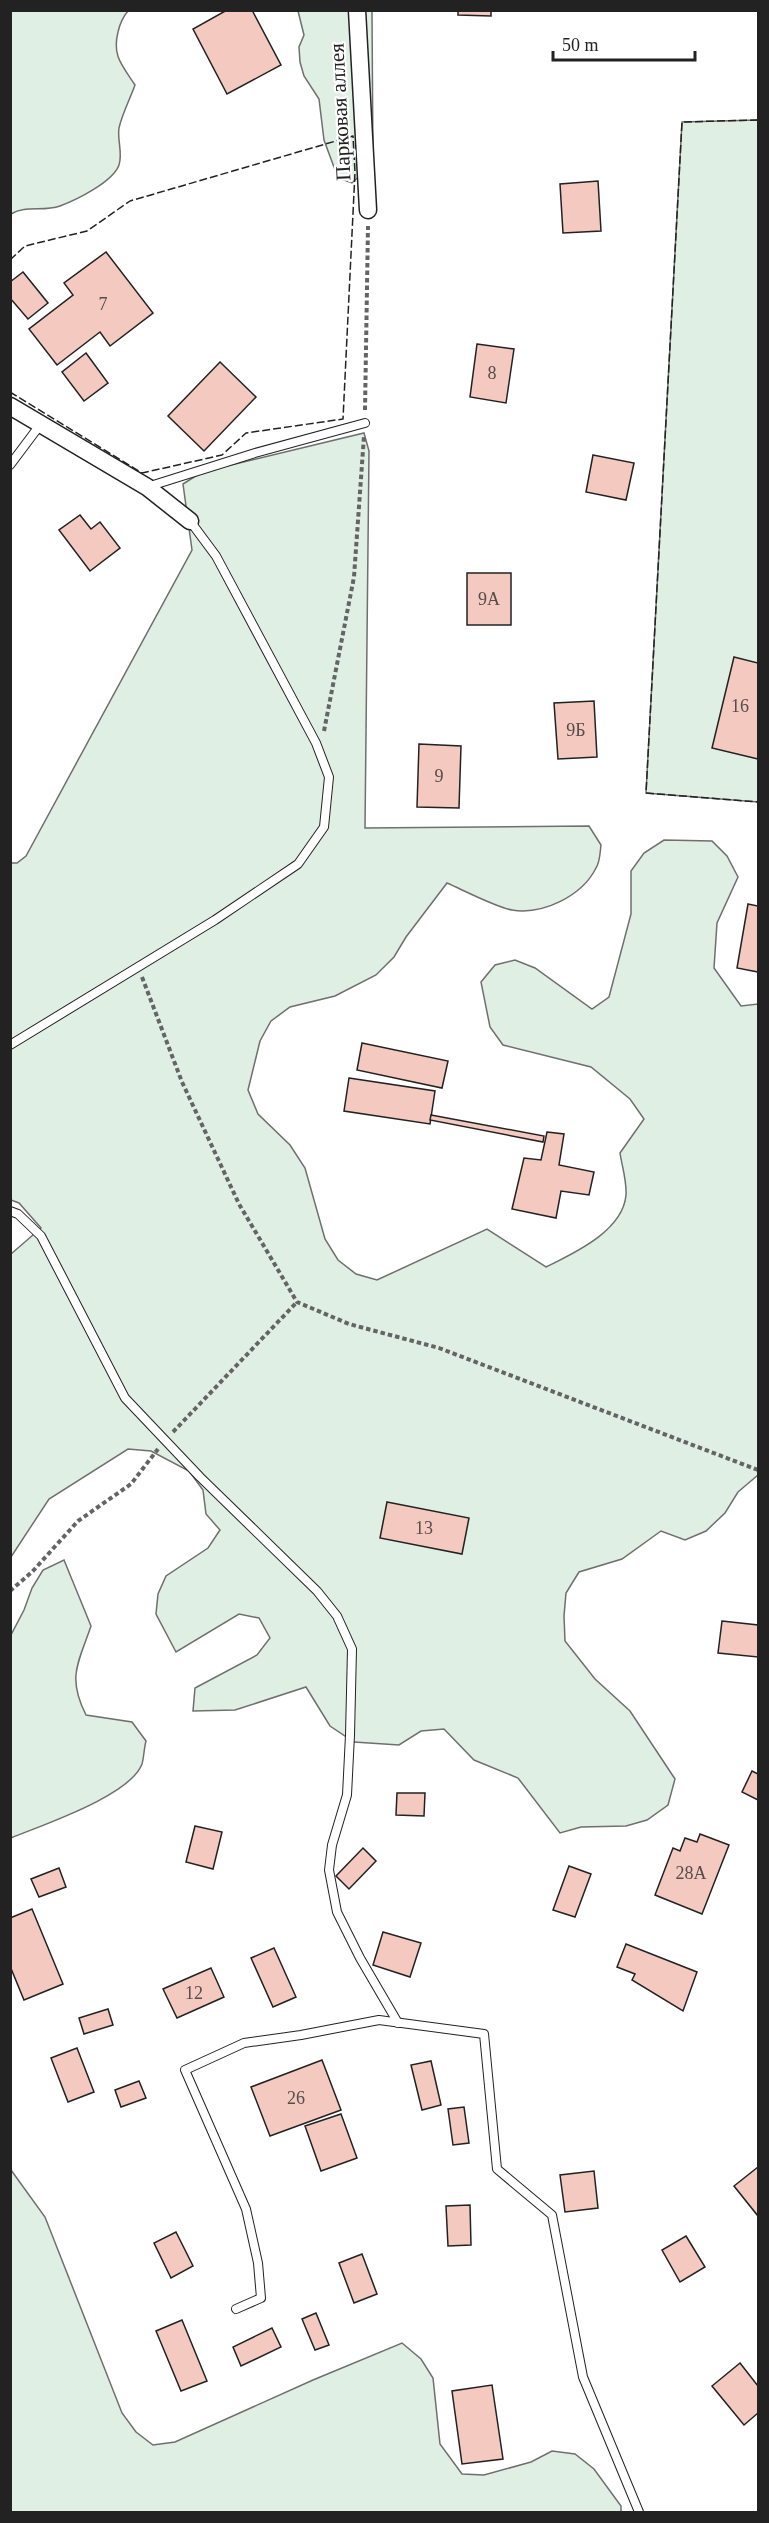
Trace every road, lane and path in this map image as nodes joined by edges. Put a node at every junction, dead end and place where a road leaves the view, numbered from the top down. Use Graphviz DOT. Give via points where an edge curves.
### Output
graph roads {
  1 [pos="357,10"];
  2 [pos="368,210"];
  3 [pos="10,406"];
  4 [pos="365,423"];
  5 [pos="40,425"];
  6 [pos="10,465"];
  7 [pos="147,487"];
  8 [pos="190,520"];
  9 [pos="321,754"];
  10 [pos="138,968"];
  11 [pos="10,1045"];
  12 [pos="10,1211"];
  13 [pos="297,1302"];
  14 [pos="165,1441"];
  15 [pos="759,1470"];
  16 [pos="10,1591"];
  17 [pos="398,2023"];
  18 [pos="236,2309"];
  19 [pos="639,2512"];
  1 -- 2 [label="street, Парковая аллея"];
  2 -- 4 [label="path"];
  3 -- 5 [label="street"];
  4 -- 7 [label="lane"];
  4 -- 9 [label="path" via="354,577"];
  5 -- 6 [label="lane"];
  5 -- 7 [label="street"];
  7 -- 8 [label="street"];
  8 -- 9 [label="lane" via="216,556 257,628"];
  9 -- 10 [label="lane" via="329,777 324,827 298,864"];
  10 -- 11 [label="lane"];
  10 -- 13 [label="path" via="182,1082 239,1204"];
  12 -- 14 [label="lane" via="41,1236 125,1398"];
  13 -- 14 [label="path"];
  13 -- 15 [label="path" via="349,1324 439,1348"];
  14 -- 16 [label="path" via="131,1484 78,1521"];
  14 -- 17 [label="lane" via="317,1591 337,1616 352,1649 348,1795 332,1845 329,1870 337,1912"];
  17 -- 18 [label="lane" via="379,2020 244,2043 184,2070 246,2209 253,2241 261,2298"];
  17 -- 19 [label="lane" via="484,2034 497,2169 552,2215 583,2377"];
}
